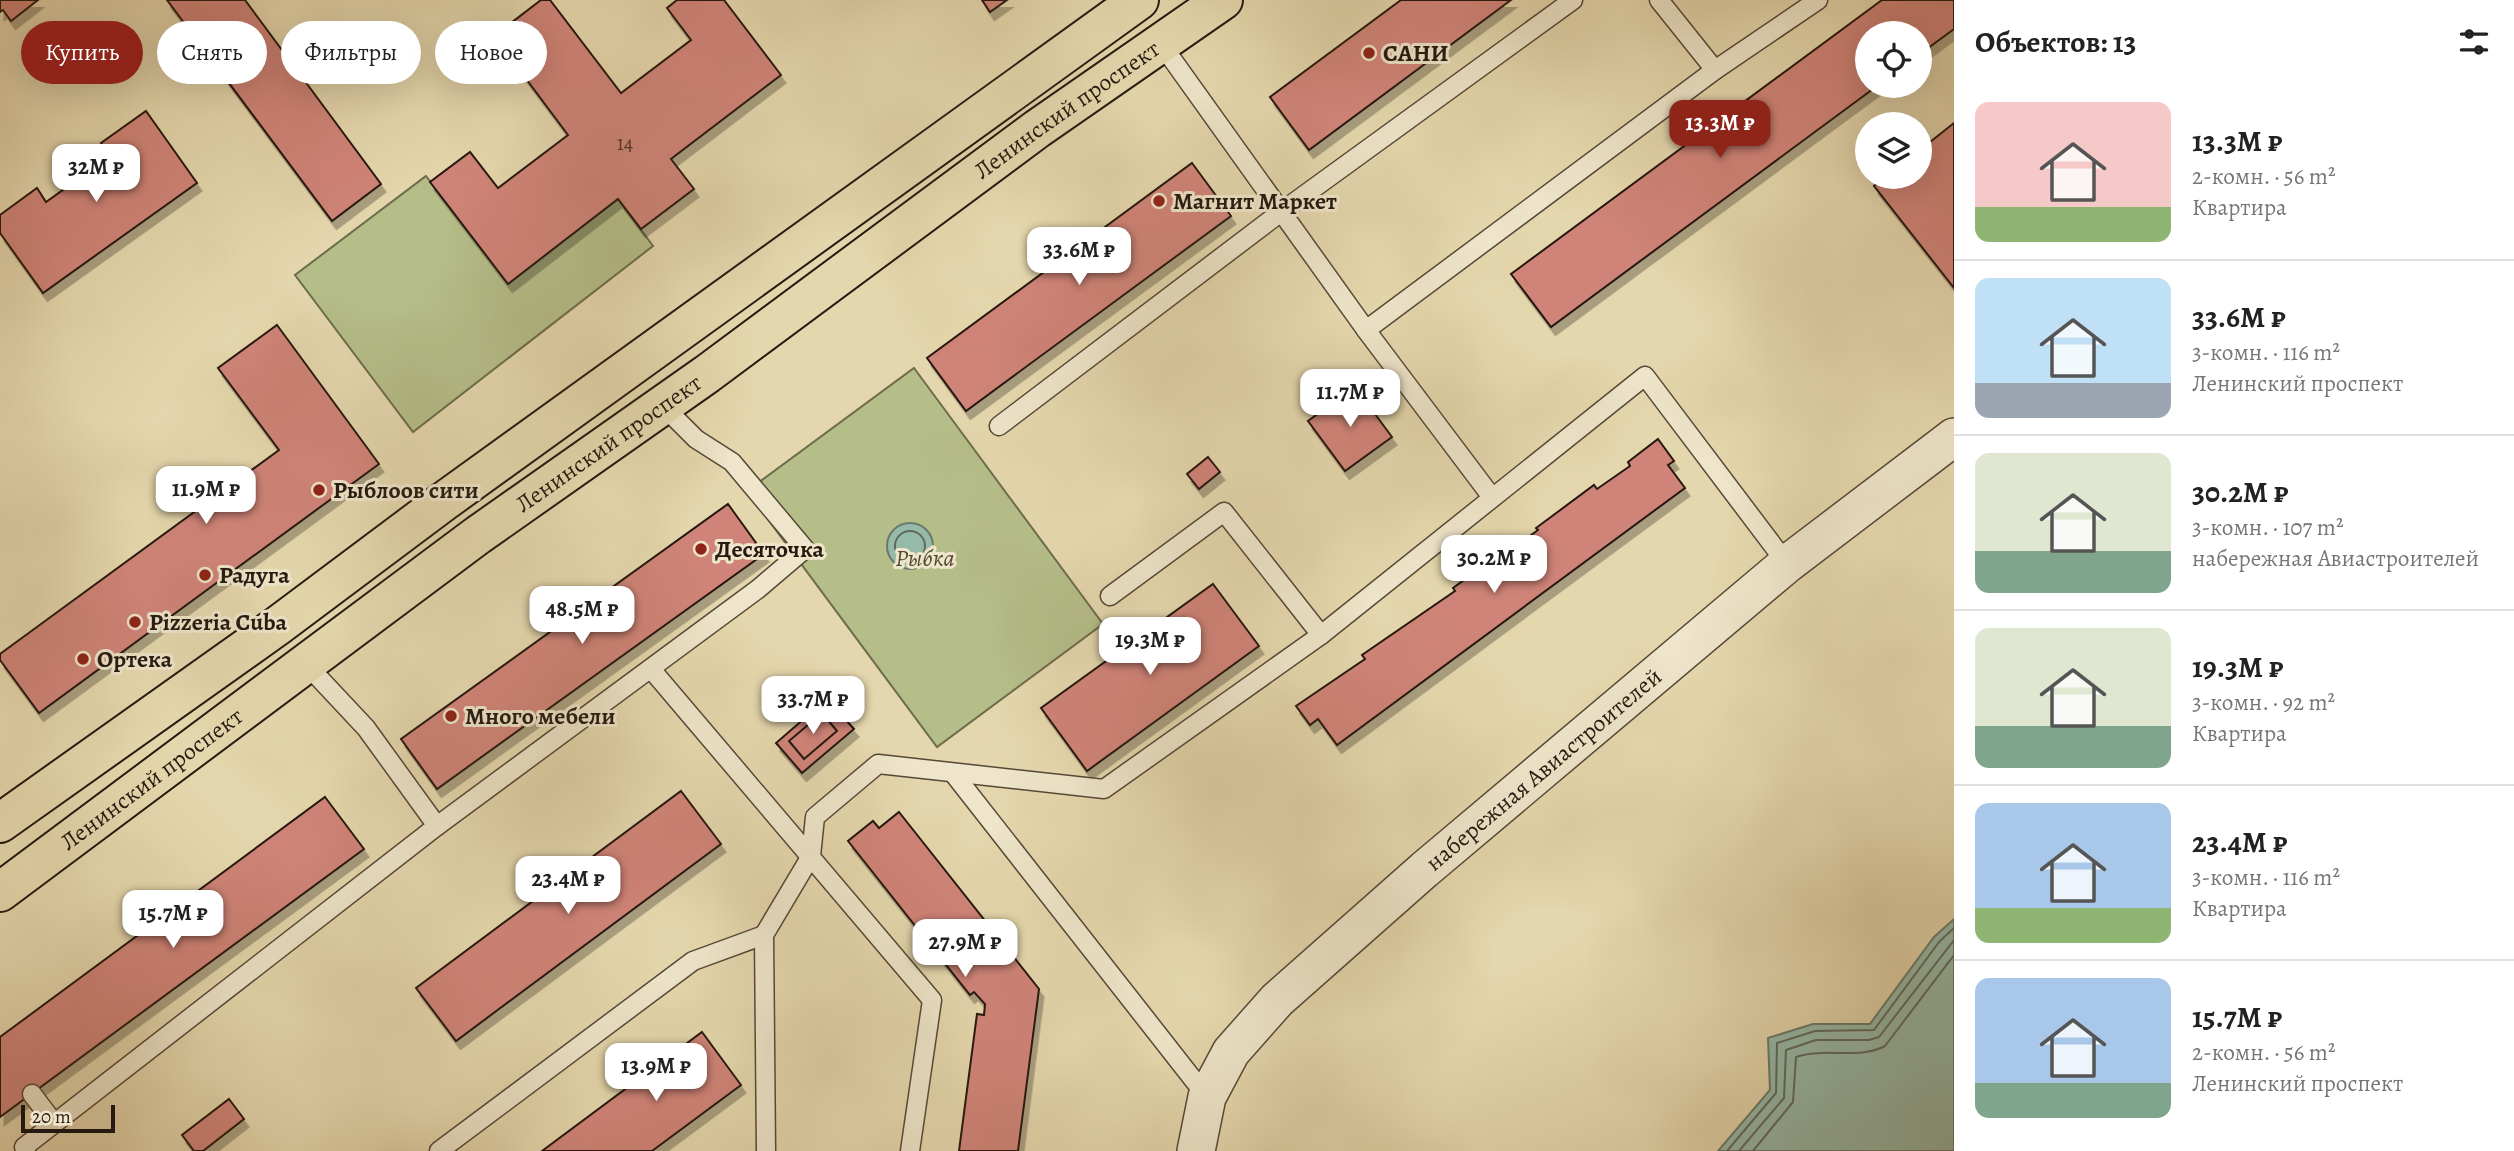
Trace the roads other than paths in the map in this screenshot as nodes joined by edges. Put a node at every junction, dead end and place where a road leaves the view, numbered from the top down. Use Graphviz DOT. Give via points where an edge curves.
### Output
graph roads {
  1 [pos="1139,0"];
  2 [pos="1223,0"];
  3 [pos="1573,0"];
  4 [pos="1659,0"];
  5 [pos="1818,0"];
  6 [pos="1162,45"];
  7 [pos="1714,70"];
  8 [pos="1281,212"];
  9 [pos="1366,330"];
  10 [pos="661,404"];
  11 [pos="999,426"];
  12 [pos="1954,437"];
  13 [pos="1491,496"];
  14 [pos="1787,564"];
  15 [pos="1110,596"];
  16 [pos="1321,635"];
  17 [pos="306,664"];
  18 [pos="651,669"];
  19 [pos="953,773"];
  20 [pos="0,823"];
  21 [pos="437,826"];
  22 [pos="811,856"];
  23 [pos="0,892"];
  24 [pos="764,935"];
  25 [pos="32,1094"];
  26 [pos="1208,1097"];
  27 [pos="54,1123"];
  28 [pos="26,1151"];
  29 [pos="439,1151"];
  30 [pos="766,1151"];
  31 [pos="910,1151"];
  32 [pos="1196,1151"];
  1 -- 20 [label="main road, Ленинский проспект"];
  2 -- 6 [label="main road, Ленинский проспект"];
  3 -- 8 [label="lane"];
  4 -- 7 [label="lane"];
  5 -- 7 [label="lane"];
  6 -- 8 [label="lane"];
  6 -- 10 [label="main road, Ленинский проспект" via="1037,129"];
  7 -- 9 [label="lane"];
  8 -- 9 [label="lane"];
  8 -- 11 [label="lane"];
  9 -- 13 [label="lane"];
  10 -- 17 [label="main road, Ленинский проспект"];
  10 -- 18 [label="lane" via="696,439 732,462 805,548"];
  12 -- 14 [label="street, набережная Авиастроителей"];
  13 -- 14 [label="lane" via="1645,376"];
  13 -- 16 [label="lane"];
  14 -- 26 [label="street, набережная Авиастроителей" via="1277,1000 1231,1052"];
  15 -- 16 [label="lane" via="1224,512"];
  16 -- 19 [label="lane" via="1104,789"];
  17 -- 21 [label="lane" via="366,728"];
  17 -- 23 [label="main road, Ленинский проспект"];
  18 -- 21 [label="lane"];
  18 -- 22 [label="lane"];
  19 -- 22 [label="lane" via="878,764 815,817"];
  19 -- 26 [label="lane"];
  21 -- 27 [label="lane"];
  22 -- 24 [label="lane"];
  22 -- 31 [label="lane" via="932,1000"];
  24 -- 29 [label="lane" via="693,961"];
  24 -- 30 [label="lane"];
  25 -- 27 [label="lane"];
  26 -- 32 [label="street, набережная Авиастроителей"];
  27 -- 28 [label="lane" via="24,1147"];
}
